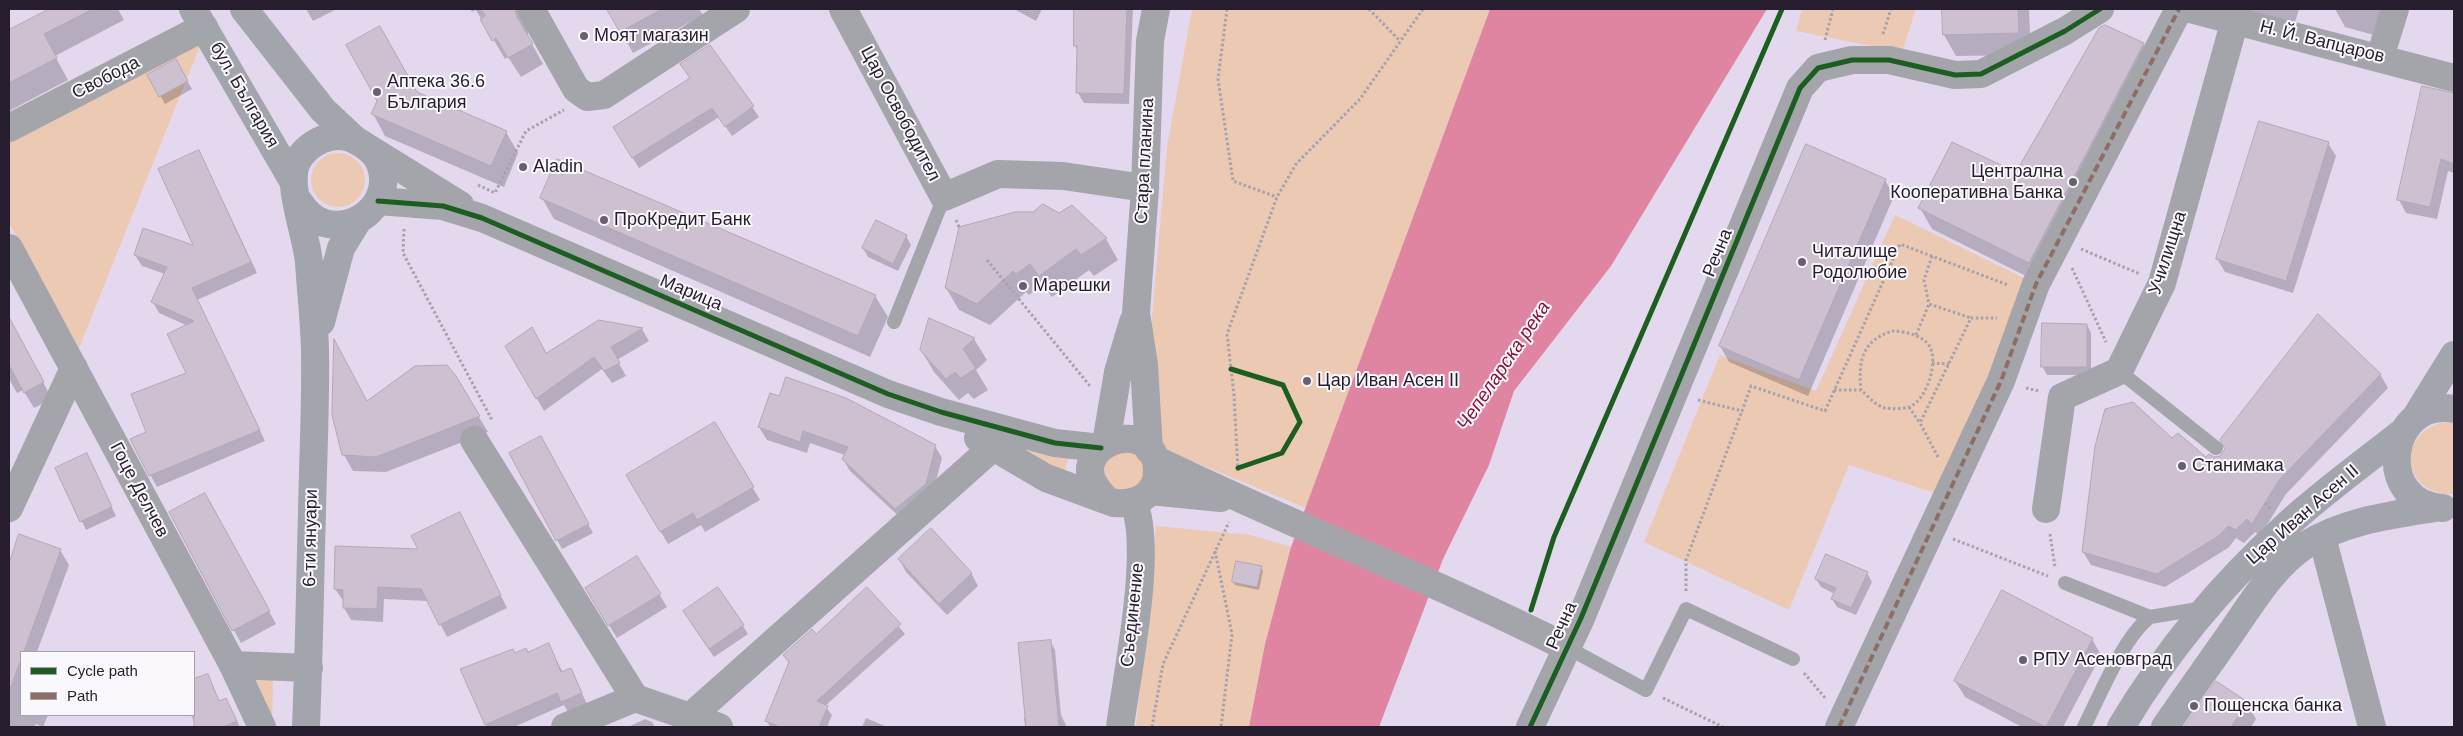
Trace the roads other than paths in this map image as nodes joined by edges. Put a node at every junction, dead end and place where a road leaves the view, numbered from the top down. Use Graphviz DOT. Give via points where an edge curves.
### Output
graph roads {
  1 [pos="244,9"];
  2 [pos="531,9"];
  3 [pos="736,9"];
  4 [pos="843,9"];
  5 [pos="1156,9"];
  6 [pos="2100,9"];
  7 [pos="2179,9"];
  8 [pos="2190,9"];
  9 [pos="2395,9"];
  10 [pos="199,18"];
  11 [pos="2235,20"];
  12 [pos="2380,57"];
  13 [pos="2454,78"];
  14 [pos="9,128"];
  15 [pos="361,143"];
  16 [pos="1145,188"];
  17 [pos="295,190"];
  18 [pos="944,197"];
  19 [pos="378,201"];
  20 [pos="482,218"];
  21 [pos="357,222"];
  22 [pos="9,248"];
  23 [pos="1136,313"];
  24 [pos="894,322"];
  25 [pos="315,348"];
  26 [pos="2454,355"];
  27 [pos="74,368"];
  28 [pos="2119,371"];
  29 [pos="2454,409"];
  30 [pos="941,412"];
  31 [pos="2410,424"];
  32 [pos="474,440"];
  33 [pos="1103,445"];
  34 [pos="992,448"];
  35 [pos="2216,448"];
  36 [pos="1152,455"];
  37 [pos="1142,497"];
  38 [pos="1105,498"];
  39 [pos="1240,500"];
  40 [pos="9,508"];
  41 [pos="2046,508"];
  42 [pos="2449,508"];
  43 [pos="2322,537"];
  44 [pos="2060,581"];
  45 [pos="2207,608"];
  46 [pos="2150,617"];
  47 [pos="1568,648"];
  48 [pos="1793,658"];
  49 [pos="233,665"];
  50 [pos="309,668"];
  51 [pos="635,698"];
  52 [pos="691,716"];
  53 [pos="614,719"];
  54 [pos="1841,724"];
  55 [pos="262,727"];
  56 [pos="306,727"];
  57 [pos="565,727"];
  58 [pos="719,727"];
  59 [pos="1120,727"];
  60 [pos="1530,727"];
  61 [pos="2084,727"];
  62 [pos="2121,727"];
  63 [pos="2164,727"];
  64 [pos="2373,727"];
  1 -- 15 [label="main road" via="323,110"];
  2 -- 3 [label="street" via="576,89 586,97 604,95"];
  4 -- 18 [label="street, Цар Освободител"];
  5 -- 16 [label="street, Стара планина" via="1150,41"];
  6 -- 47 [label="street, Речна" via="1981,74 1955,75 1890,60 1852,60 1818,68 1800,88"];
  7 -- 54 [label="street" via="2036,284 2001,381"];
  8 -- 11 [label="street, Н. Й. Вапцаров"];
  9 -- 12 [label="street"];
  10 -- 14 [label="street, Свобода"];
  10 -- 17 [label="main road, бул. България"];
  11 -- 12 [label="street, Н. Й. Вапцаров"];
  11 -- 28 [label="street, Училищна" via="2162,283"];
  12 -- 13 [label="street, Н. Й. Вапцаров"];
  15 -- 17 [label="main road" via="336,136 319,140 305,150 296,164"];
  15 -- 19 [label="main road" via="380,163 383,182"];
  15 -- 20 [label="street"];
  16 -- 18 [label="street, Цар Освободител" via="1063,176 998,174"];
  16 -- 23 [label="street, Стара планина"];
  17 -- 21 [label="main road" via="307,214 322,223 340,226"];
  17 -- 25 [label="main road" via="308,247"];
  18 -- 24 [label="lane"];
  19 -- 20 [label="street" via="443,206"];
  19 -- 21 [label="main road"];
  20 -- 30 [label="street, Марица" via="888,394"];
  21 -- 25 [label="main road" via="341,248"];
  22 -- 27 [label="street, Гоце Делчев"];
  23 -- 33 [label="street" via="1118,372"];
  23 -- 36 [label="street"];
  25 -- 50 [label="main road, 6-ти януари"];
  26 -- 31 [label="main road"];
  27 -- 40 [label="street"];
  27 -- 49 [label="street, Гоце Делчев"];
  28 -- 35 [label="lane"];
  28 -- 41 [label="street" via="2062,397"];
  29 -- 31 [label="main road" via="2430,410"];
  30 -- 33 [label="street" via="1055,443"];
  30 -- 34 [label="street"];
  31 -- 42 [label="main road" via="2397,446 2399,478 2420,502"];
  31 -- 45 [label="main road, Цар Иван Асен II" via="2286,525"];
  32 -- 51 [label="street"];
  33 -- 36 [label="street" via="1124,438 1142,444"];
  33 -- 38 [label="street" via="1091,468 1092,480"];
  34 -- 38 [label="street" via="1046,478"];
  34 -- 52 [label="street"];
  36 -- 37 [label="street" via="1157,470 1156,482"];
  36 -- 39 [label="street"];
  37 -- 38 [label="street" via="1114,503"];
  37 -- 39 [label="street"];
  37 -- 59 [label="street, Съединение" via="1138,590"];
  39 -- 47 [label="street" via="1510,619"];
  42 -- 43 [label="main road, Цар Иван Асен II" via="2360,522"];
  43 -- 63 [label="main road, Цар Иван Асен II" via="2304,546 2273,575"];
  43 -- 64 [label="street"];
  44 -- 46 [label="lane"];
  45 -- 46 [label="lane"];
  45 -- 62 [label="main road, Цар Иван Асен II" via="2159,669"];
  46 -- 61 [label="lane" via="2132,636"];
  47 -- 48 [label="lane" via="1646,690 1686,609"];
  47 -- 60 [label="street, Речна"];
  49 -- 50 [label="street"];
  49 -- 55 [label="main road"];
  50 -- 56 [label="main road, 6-ти януари"];
  51 -- 52 [label="street"];
  51 -- 53 [label="street"];
  52 -- 58 [label="street"];
  53 -- 57 [label="street"];
}
